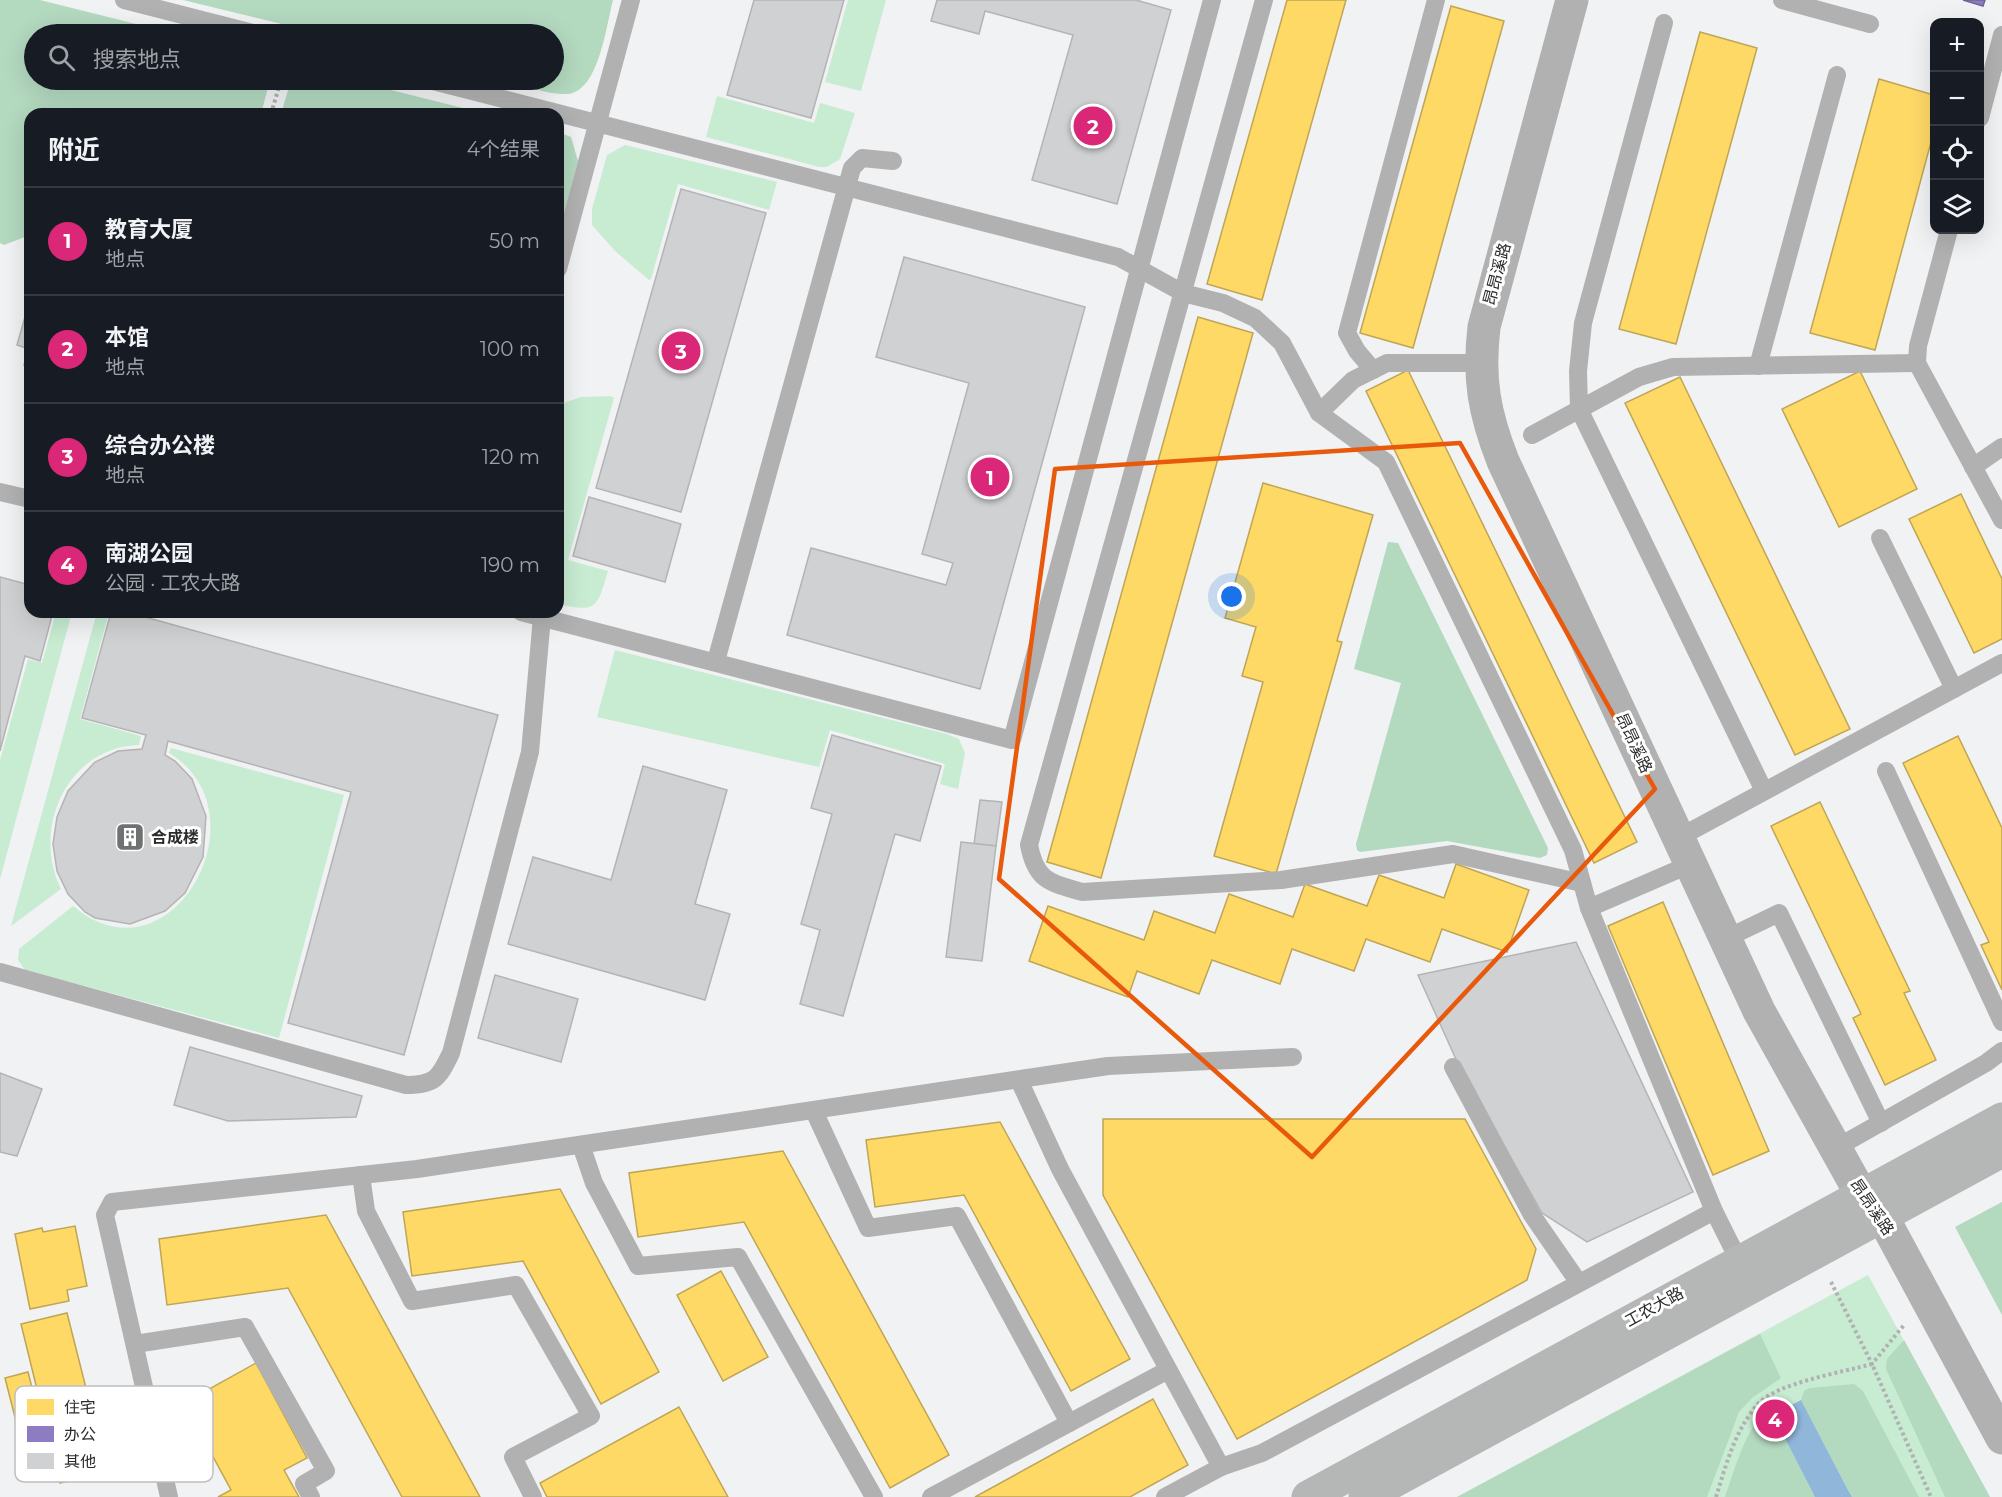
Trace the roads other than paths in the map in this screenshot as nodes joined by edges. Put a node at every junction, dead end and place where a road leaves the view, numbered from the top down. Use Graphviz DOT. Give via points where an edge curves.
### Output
graph roads {
  1 [pos="124,0"];
  2 [pos="631,0"];
  3 [pos="1212,0"];
  4 [pos="1264,0"];
  5 [pos="1436,0"];
  6 [pos="1572,0"];
  7 [pos="1782,0"];
  8 [pos="1664,23"];
  9 [pos="217,24"];
  10 [pos="1870,24"];
  11 [pos="2002,35"];
  12 [pos="1837,75"];
  13 [pos="468,90"];
  14 [pos="1984,103"];
  15 [pos="538,108"];
  16 [pos="564,115"];
  17 [pos="597,123"];
  18 [pos="893,161"];
  19 [pos="846,187"];
  20 [pos="1948,234"];
  21 [pos="564,247"];
  22 [pos="1140,269"];
  23 [pos="1183,293"];
  24 [pos="1480,363"];
  25 [pos="1917,363"];
  26 [pos="1758,366"];
  27 [pos="1373,370"];
  28 [pos="1579,410"];
  29 [pos="1319,413"];
  30 [pos="1532,435"];
  31 [pos="2002,447"];
  32 [pos="1973,467"];
  33 [pos="0,492"];
  34 [pos="24,498"];
  35 [pos="2002,520"];
  36 [pos="1880,537"];
  37 [pos="542,618"];
  38 [pos="546,618"];
  39 [pos="716,661"];
  40 [pos="2002,663"];
  41 [pos="1954,689"];
  42 [pos="1886,771"];
  43 [pos="1764,791"];
  44 [pos="1684,851"];
  45 [pos="1582,883"];
  46 [pos="1589,908"];
  47 [pos="1725,939"];
  48 [pos="0,972"];
  49 [pos="2002,1022"];
  50 [pos="2002,1051"];
  51 [pos="1293,1057"];
  52 [pos="1453,1067"];
  53 [pos="1019,1080"];
  54 [pos="814,1111"];
  55 [pos="2002,1119"];
  56 [pos="1881,1123"];
  57 [pos="580,1145"];
  58 [pos="1836,1148"];
  59 [pos="2002,1151"];
  60 [pos="361,1175"];
  61 [pos="1871,1205"];
  62 [pos="1714,1211"];
  63 [pos="1739,1261"];
  64 [pos="1579,1283"];
  65 [pos="135,1344"];
  66 [pos="1168,1370"];
  67 [pos="145,1386"];
  68 [pos="1069,1423"];
  69 [pos="2002,1438"];
  70 [pos="1221,1467"];
  71 [pos="167,1482"];
  72 [pos="170,1497"];
  73 [pos="311,1497"];
  74 [pos="533,1497"];
  75 [pos="874,1497"];
  76 [pos="931,1497"];
  77 [pos="1165,1497"];
  78 [pos="1308,1497"];
  79 [pos="1365,1497"];
  1 -- 9 [label="lane"];
  2 -- 17 [label="lane"];
  3 -- 22 [label="lane"];
  4 -- 23 [label="lane"];
  5 -- 27 [label="lane" via="1347,333"];
  6 -- 24 [label="street, 昂昂溪路" via="1489,301"];
  7 -- 10 [label="lane"];
  8 -- 28 [label="lane" via="1583,323"];
  11 -- 14 [label="lane"];
  12 -- 26 [label="lane"];
  13 -- 15 [label="lane"];
  16 -- 17 [label="lane"];
  17 -- 19 [label="lane"];
  17 -- 21 [label="lane"];
  18 -- 19 [label="lane" via="862,158 852,168"];
  19 -- 22 [label="lane" via="1118,257"];
  19 -- 39 [label="lane"];
  20 -- 25 [label="lane"];
  22 -- 23 [label="lane"];
  22 -- 39 [label="lane" via="1012,740"];
  23 -- 29 [label="lane" via="1223,303 1255,318 1282,343"];
  23 -- 45 [label="lane" via="1029,845 1033,867 1051,883 1082,892 1281,880 1453,854"];
  24 -- 27 [label="lane" via="1387,363"];
  24 -- 44 [label="street, 昂昂溪路" via="1484,403 1503,461"];
  25 -- 26 [label="lane"];
  25 -- 32 [label="lane"];
  26 -- 28 [label="lane" via="1673,367 1639,377"];
  27 -- 29 [label="lane" via="1353,380"];
  28 -- 30 [label="lane"];
  28 -- 43 [label="lane"];
  29 -- 45 [label="lane" via="1386,462 1573,850"];
  31 -- 32 [label="lane"];
  32 -- 35 [label="lane"];
  33 -- 34 [label="lane"];
  36 -- 41 [label="lane"];
  37 -- 48 [label="lane" via="530,752 451,1053 441,1074 426,1085 406,1085"];
  38 -- 39 [label="lane"];
  40 -- 41 [label="lane"];
  41 -- 43 [label="lane"];
  42 -- 49 [label="lane"];
  43 -- 44 [label="lane"];
  44 -- 46 [label="lane"];
  44 -- 47 [label="street, 昂昂溪路"];
  45 -- 46 [label="lane"];
  46 -- 62 [label="lane"];
  47 -- 56 [label="lane" via="1779,913"];
  47 -- 58 [label="street, 昂昂溪路" via="1759,1011"];
  50 -- 56 [label="lane"];
  51 -- 53 [label="lane" via="1108,1066"];
  52 -- 64 [label="lane" via="1532,1215"];
  53 -- 54 [label="lane"];
  53 -- 66 [label="lane" via="1060,1168"];
  54 -- 57 [label="lane"];
  54 -- 68 [label="lane" via="868,1228 957,1216"];
  55 -- 61 [label="main road, 工农大路"];
  56 -- 58 [label="lane"];
  57 -- 60 [label="lane"];
  57 -- 75 [label="lane" via="594,1183 638,1266 738,1257"];
  58 -- 61 [label="street, 昂昂溪路"];
  59 -- 61 [label="main road, 工农大路"];
  60 -- 65 [label="lane" via="112,1202 105,1215"];
  60 -- 74 [label="lane" via="366,1211 412,1301 516,1285 591,1416 513,1457"];
  61 -- 63 [label="main road, 工农大路"];
  61 -- 69 [label="street, 昂昂溪路"];
  61 -- 79 [label="main road, 工农大路" via="1816,1252"];
  62 -- 63 [label="lane"];
  62 -- 64 [label="lane"];
  63 -- 78 [label="main road, 工农大路"];
  64 -- 70 [label="lane" via="1262,1453"];
  65 -- 67 [label="lane"];
  65 -- 73 [label="lane" via="245,1327 326,1471 304,1484"];
  66 -- 68 [label="lane"];
  66 -- 70 [label="lane"];
  68 -- 76 [label="lane"];
  70 -- 77 [label="lane"];
  71 -- 72 [label="lane"];
}
